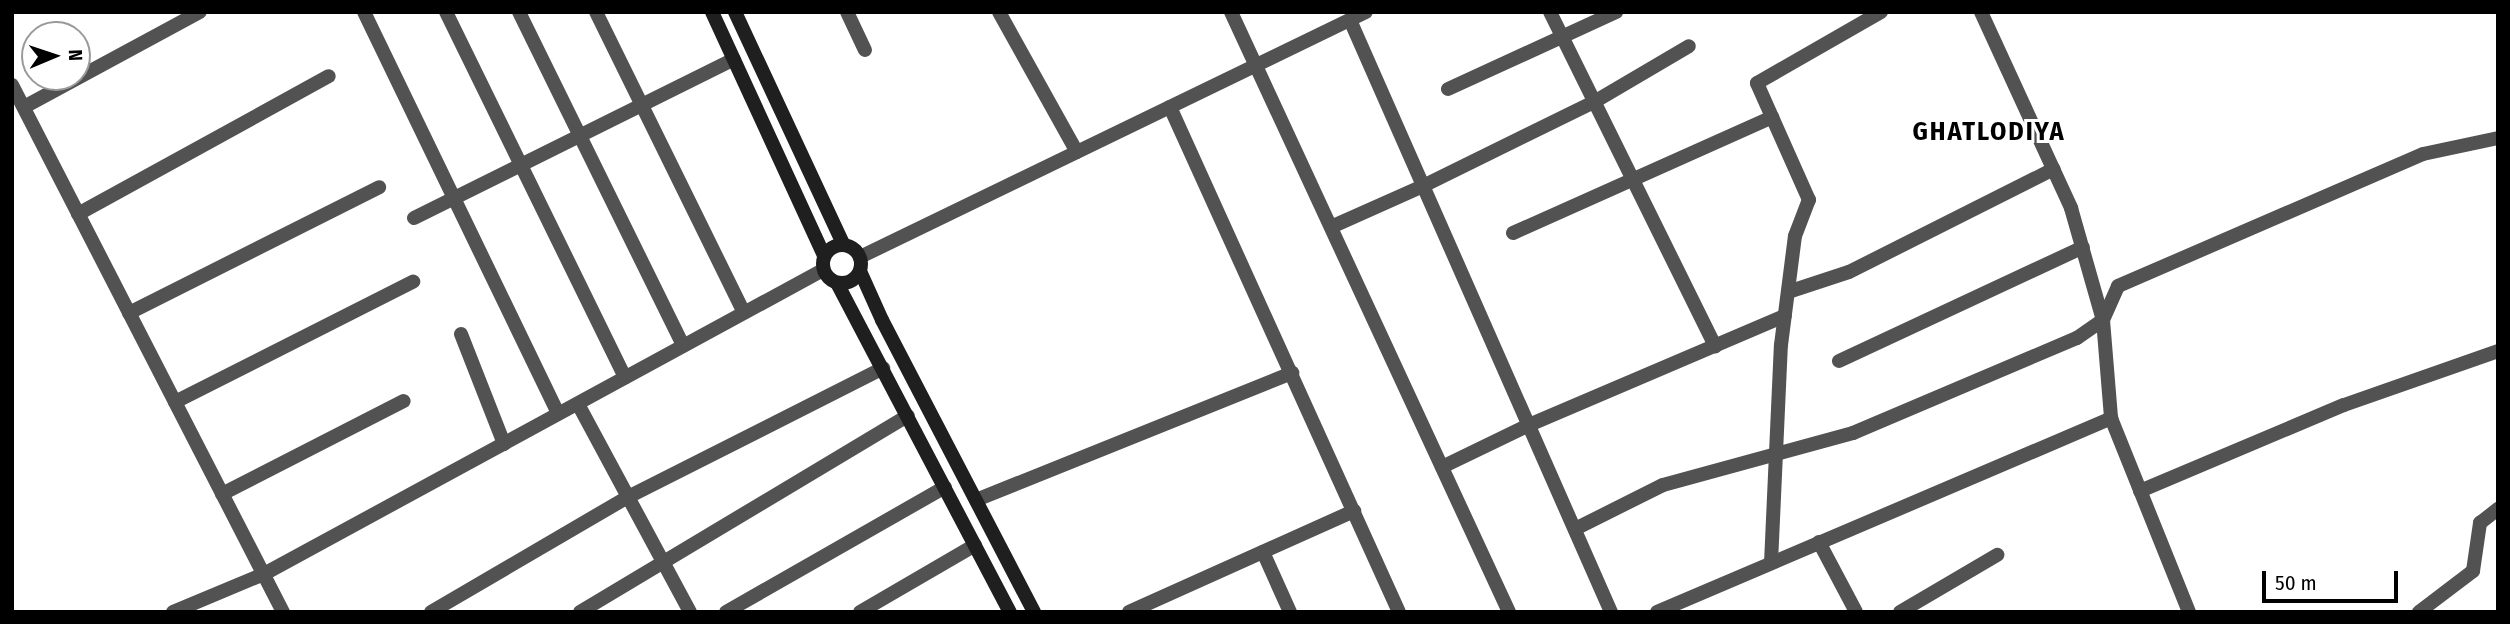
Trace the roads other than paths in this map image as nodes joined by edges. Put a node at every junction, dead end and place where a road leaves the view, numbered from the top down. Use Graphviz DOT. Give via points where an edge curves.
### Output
graph roads {
  1 [pos="200,12"];
  2 [pos="364,12"];
  3 [pos="446,12"];
  4 [pos="519,12"];
  5 [pos="596,12"];
  6 [pos="712,12"];
  7 [pos="735,12"];
  8 [pos="846,12"];
  9 [pos="999,12"];
  10 [pos="1231,12"];
  11 [pos="1367,12"];
  12 [pos="1550,12"];
  13 [pos="1616,12"];
  14 [pos="1881,12"];
  15 [pos="1980,12"];
  16 [pos="1350,20"];
  17 [pos="1563,39"];
  18 [pos="1689,46"];
  19 [pos="865,50"];
  20 [pos="734,59"];
  21 [pos="1256,66"];
  22 [pos="329,76"];
  23 [pos="12,85"];
  24 [pos="1448,89"];
  25 [pos="1594,102"];
  26 [pos="641,106"];
  27 [pos="24,107"];
  28 [pos="1170,107"];
  29 [pos="1772,117"];
  30 [pos="581,135"];
  31 [pos="2498,138"];
  32 [pos="1077,152"];
  33 [pos="519,166"];
  34 [pos="2054,169"];
  35 [pos="1632,178"];
  36 [pos="1423,186"];
  37 [pos="379,187"];
  38 [pos="454,199"];
  39 [pos="78,214"];
  40 [pos="414,218"];
  41 [pos="1331,227"];
  42 [pos="1513,233"];
  43 [pos="843,244"];
  44 [pos="2082,247"];
  45 [pos="824,263"];
  46 [pos="860,264"];
  47 [pos="413,282"];
  48 [pos="837,283"];
  49 [pos="1788,292"];
  50 [pos="129,313"];
  51 [pos="744,313"];
  52 [pos="1785,316"];
  53 [pos="2103,320"];
  54 [pos="461,334"];
  55 [pos="683,346"];
  56 [pos="1715,346"];
  57 [pos="2498,351"];
  58 [pos="1839,361"];
  59 [pos="883,368"];
  60 [pos="1292,373"];
  61 [pos="625,378"];
  62 [pos="404,401"];
  63 [pos="175,402"];
  64 [pos="578,404"];
  65 [pos="558,414"];
  66 [pos="908,416"];
  67 [pos="2111,418"];
  68 [pos="1529,425"];
  69 [pos="504,443"];
  70 [pos="1776,454"];
  71 [pos="1442,467"];
  72 [pos="945,487"];
  73 [pos="2140,491"];
  74 [pos="222,494"];
  75 [pos="628,497"];
  76 [pos="976,500"];
  77 [pos="2498,509"];
  78 [pos="1354,512"];
  79 [pos="1575,529"];
  80 [pos="1819,542"];
  81 [pos="975,545"];
  82 [pos="1263,552"];
  83 [pos="1997,555"];
  84 [pos="664,563"];
  85 [pos="1771,563"];
  86 [pos="264,574"];
  87 [pos="173,612"];
  88 [pos="283,612"];
  89 [pos="431,612"];
  90 [pos="580,612"];
  91 [pos="690,612"];
  92 [pos="726,612"];
  93 [pos="860,612"];
  94 [pos="1010,612"];
  95 [pos="1034,612"];
  96 [pos="1129,612"];
  97 [pos="1290,612"];
  98 [pos="1399,612"];
  99 [pos="1509,612"];
  100 [pos="1611,612"];
  101 [pos="1657,612"];
  102 [pos="1856,612"];
  103 [pos="1900,612"];
  104 [pos="2189,612"];
  105 [pos="2419,612"];
  1 -- 27 [label="street"];
  2 -- 38 [label="street"];
  3 -- 33 [label="street"];
  4 -- 30 [label="street"];
  5 -- 26 [label="street"];
  6 -- 20 [label="main road"];
  7 -- 43 [label="main road"];
  8 -- 19 [label="street"];
  9 -- 32 [label="street"];
  10 -- 21 [label="street"];
  11 -- 16 [label="street"];
  12 -- 17 [label="street"];
  13 -- 17 [label="street"];
  14 -- 29 [label="street" via="1757,83"];
  15 -- 34 [label="street"];
  16 -- 21 [label="street"];
  16 -- 36 [label="street"];
  17 -- 24 [label="street"];
  17 -- 25 [label="street"];
  18 -- 25 [label="street"];
  20 -- 26 [label="street"];
  20 -- 45 [label="main road"];
  21 -- 28 [label="street"];
  21 -- 41 [label="street"];
  22 -- 39 [label="street"];
  23 -- 27 [label="street"];
  25 -- 35 [label="street"];
  25 -- 36 [label="street"];
  26 -- 30 [label="street"];
  26 -- 51 [label="street"];
  27 -- 39 [label="street"];
  28 -- 32 [label="street"];
  28 -- 60 [label="street"];
  29 -- 35 [label="street"];
  29 -- 49 [label="street" via="1809,201 1796,236"];
  30 -- 33 [label="street"];
  30 -- 55 [label="street"];
  31 -- 53 [label="street" via="2423,154 2118,286"];
  32 -- 46 [label="street"];
  33 -- 38 [label="street"];
  33 -- 61 [label="street"];
  34 -- 44 [label="street"];
  34 -- 49 [label="street" via="1849,272"];
  35 -- 42 [label="street"];
  35 -- 56 [label="street"];
  36 -- 41 [label="street"];
  36 -- 68 [label="street"];
  37 -- 50 [label="street"];
  38 -- 40 [label="street"];
  38 -- 65 [label="street"];
  39 -- 50 [label="street"];
  41 -- 71 [label="street"];
  43 -- 45 [label="main road" via="829,249"];
  43 -- 46 [label="main road" via="856,251"];
  44 -- 53 [label="street"];
  44 -- 58 [label="street"];
  45 -- 48 [label="main road" via="828,279"];
  45 -- 51 [label="street"];
  46 -- 48 [label="main road" via="851,282"];
  46 -- 76 [label="main road" via="882,320"];
  47 -- 63 [label="street"];
  48 -- 59 [label="main road"];
  49 -- 52 [label="street"];
  50 -- 63 [label="street"];
  51 -- 55 [label="street"];
  52 -- 56 [label="street"];
  52 -- 70 [label="street"];
  53 -- 67 [label="street"];
  53 -- 70 [label="street" via="2077,338 1853,433"];
  54 -- 69 [label="street"];
  55 -- 61 [label="street"];
  56 -- 68 [label="street"];
  57 -- 73 [label="street" via="2344,405"];
  59 -- 66 [label="main road"];
  59 -- 75 [label="street"];
  60 -- 76 [label="street"];
  60 -- 78 [label="street"];
  61 -- 64 [label="street"];
  62 -- 74 [label="street"];
  63 -- 74 [label="street"];
  64 -- 65 [label="street"];
  64 -- 75 [label="street"];
  65 -- 69 [label="street"];
  66 -- 72 [label="main road"];
  66 -- 84 [label="street"];
  67 -- 73 [label="street"];
  67 -- 80 [label="street"];
  68 -- 71 [label="street"];
  68 -- 79 [label="street"];
  69 -- 86 [label="street"];
  70 -- 79 [label="street" via="1663,485"];
  70 -- 85 [label="street"];
  71 -- 99 [label="street"];
  72 -- 81 [label="main road"];
  72 -- 92 [label="street"];
  73 -- 104 [label="street"];
  74 -- 86 [label="street"];
  75 -- 84 [label="street"];
  75 -- 89 [label="street"];
  76 -- 95 [label="main road"];
  77 -- 105 [label="street" via="2480,523 2473,570"];
  78 -- 82 [label="street"];
  78 -- 98 [label="street"];
  79 -- 100 [label="street"];
  80 -- 85 [label="street"];
  80 -- 102 [label="street"];
  81 -- 93 [label="street"];
  81 -- 94 [label="main road"];
  82 -- 96 [label="street"];
  82 -- 97 [label="street"];
  83 -- 103 [label="street"];
  84 -- 90 [label="street"];
  84 -- 91 [label="street"];
  85 -- 101 [label="street"];
  86 -- 87 [label="street"];
  86 -- 88 [label="street"];
}
